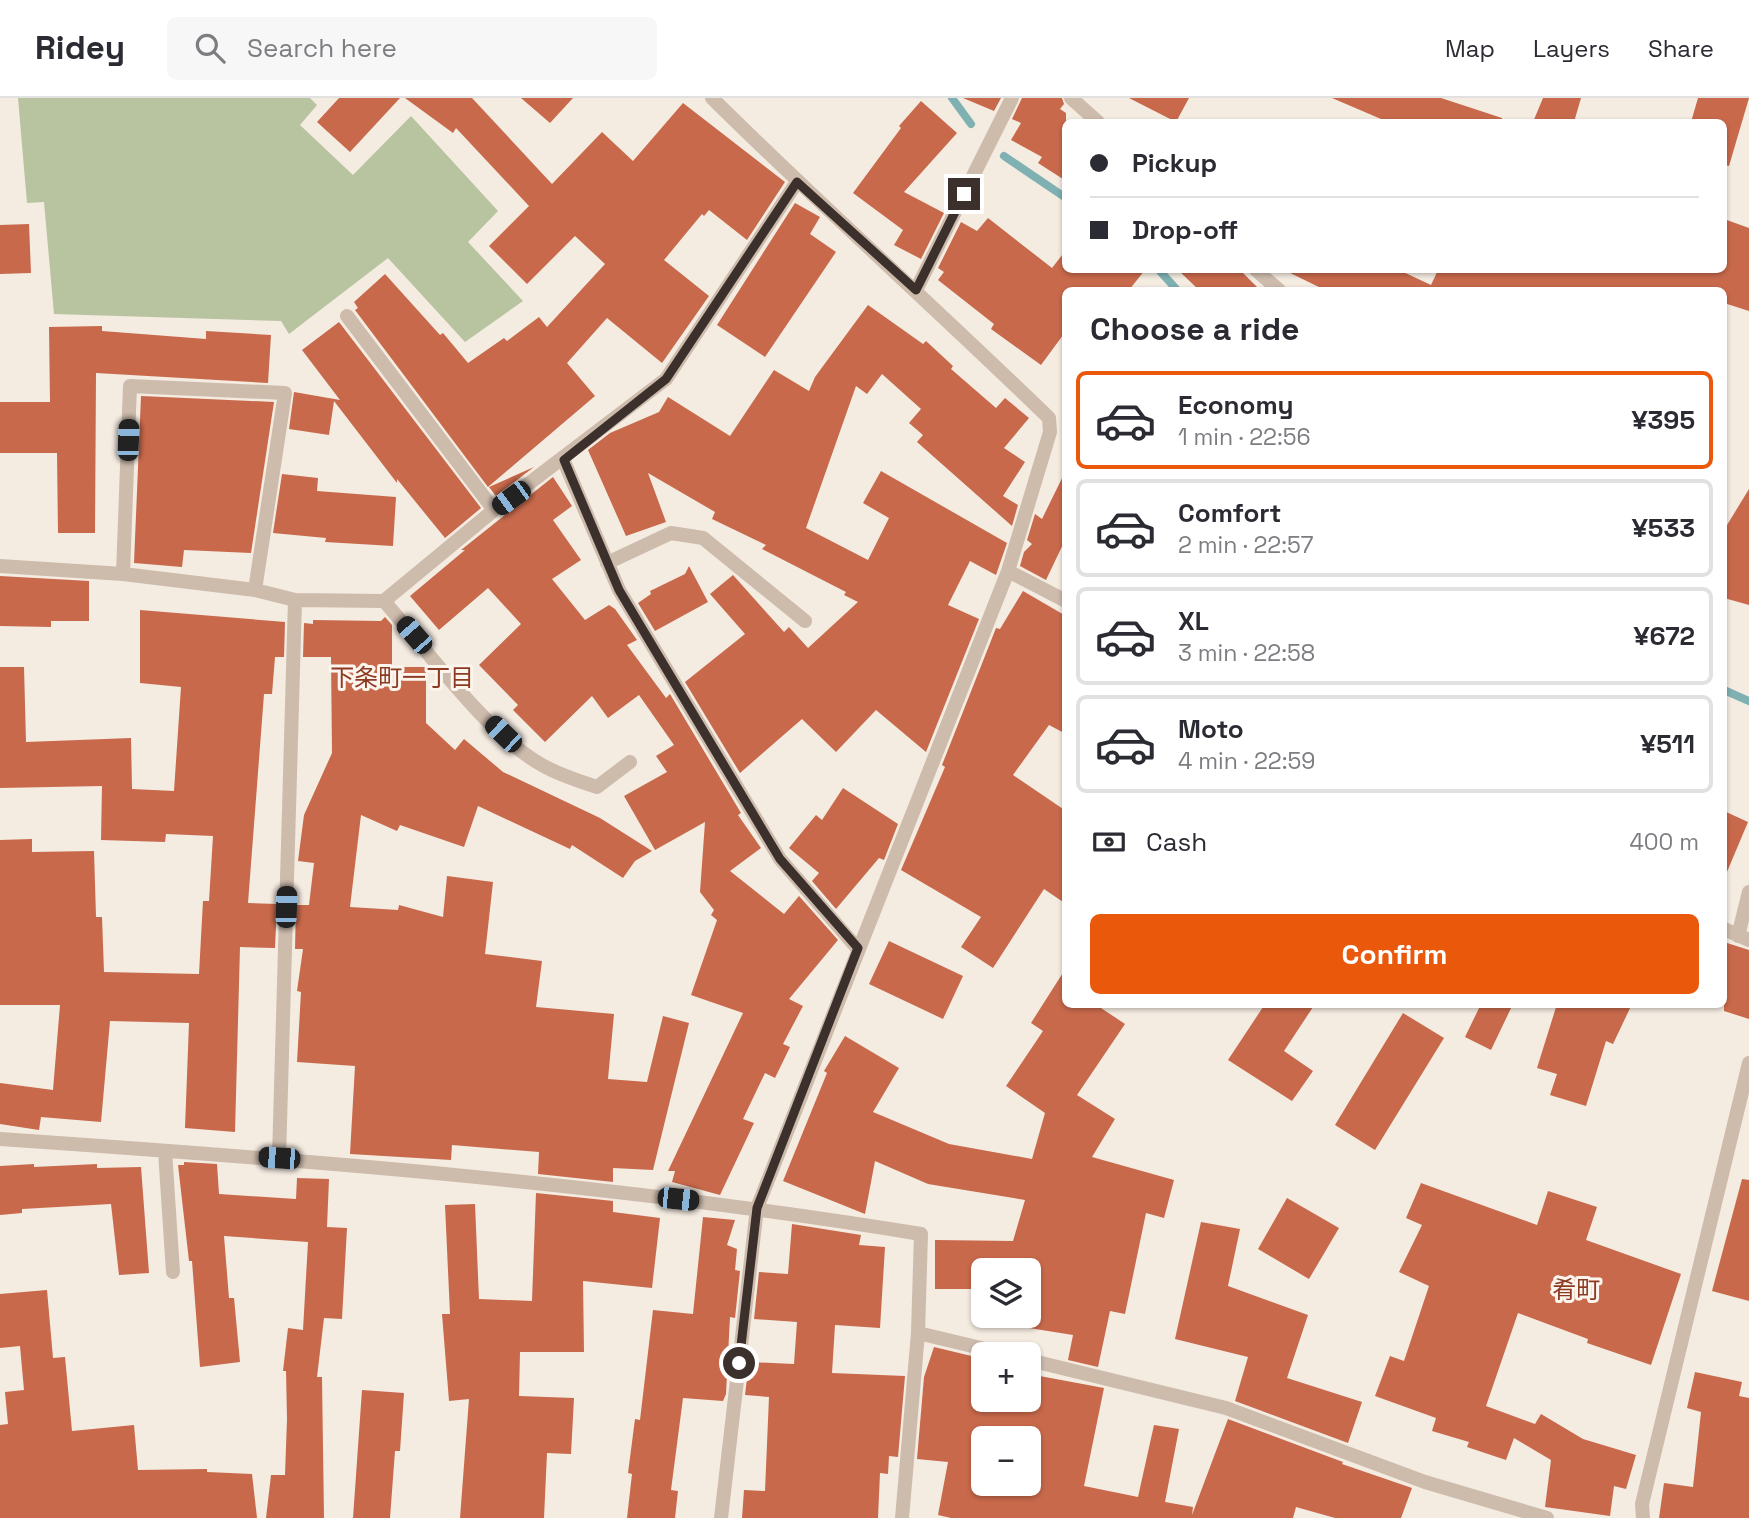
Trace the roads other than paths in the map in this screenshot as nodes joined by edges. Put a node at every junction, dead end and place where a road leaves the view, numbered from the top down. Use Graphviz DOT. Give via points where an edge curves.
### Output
graph roads {
  1 [pos="712,98"];
  2 [pos="1012,98"];
  3 [pos="1071,98"];
  4 [pos="1095,119"];
  5 [pos="797,182"];
  6 [pos="1259,273"];
  7 [pos="1276,287"];
  8 [pos="916,290"];
  9 [pos="347,316"];
  10 [pos="564,460"];
  11 [pos="494,510"];
  12 [pos="607,563"];
  13 [pos="0,566"];
  14 [pos="1008,571"];
  15 [pos="123,574"];
  16 [pos="255,590"];
  17 [pos="1062,599"];
  18 [pos="295,600"];
  19 [pos="384,601"];
  20 [pos="805,621"];
  21 [pos="630,762"];
  22 [pos="1749,892"];
  23 [pos="1727,930"];
  24 [pos="1743,938"];
  25 [pos="858,948"];
  26 [pos="1749,1063"];
  27 [pos="0,1139"];
  28 [pos="165,1150"];
  29 [pos="279,1158"];
  30 [pos="757,1208"];
  31 [pos="173,1272"];
  32 [pos="918,1333"];
  33 [pos="971,1346"];
  34 [pos="1041,1363"];
  35 [pos="721,1518"];
  36 [pos="902,1518"];
  37 [pos="1547,1518"];
  38 [pos="1643,1518"];
  1 -- 5 [label="lane"];
  2 -- 8 [label="lane"];
  3 -- 4 [label="lane"];
  5 -- 8 [label="lane"];
  5 -- 10 [label="lane" via="666,379"];
  6 -- 7 [label="lane"];
  8 -- 14 [label="lane" via="1049,418 1049,432"];
  9 -- 11 [label="lane"];
  10 -- 11 [label="lane"];
  10 -- 12 [label="lane"];
  11 -- 19 [label="lane"];
  12 -- 20 [label="lane" via="671,533 703,538"];
  12 -- 25 [label="lane" via="780,859"];
  13 -- 15 [label="lane"];
  14 -- 17 [label="lane"];
  14 -- 25 [label="lane"];
  15 -- 16 [label="lane"];
  15 -- 16 [label="lane" via="130,386 285,393"];
  16 -- 18 [label="lane"];
  18 -- 19 [label="lane"];
  18 -- 29 [label="lane"];
  19 -- 21 [label="lane" via="486,719 542,766 597,787"];
  22 -- 24 [label="lane"];
  23 -- 24 [label="lane"];
  25 -- 30 [label="lane"];
  26 -- 38 [label="lane" via="1642,1504"];
  27 -- 28 [label="lane"];
  28 -- 29 [label="lane"];
  28 -- 31 [label="lane"];
  29 -- 30 [label="lane"];
  30 -- 32 [label="lane" via="921,1234"];
  30 -- 35 [label="lane"];
  32 -- 33 [label="lane"];
  32 -- 36 [label="lane"];
  34 -- 37 [label="lane" via="1226,1408 1425,1482"];
}
